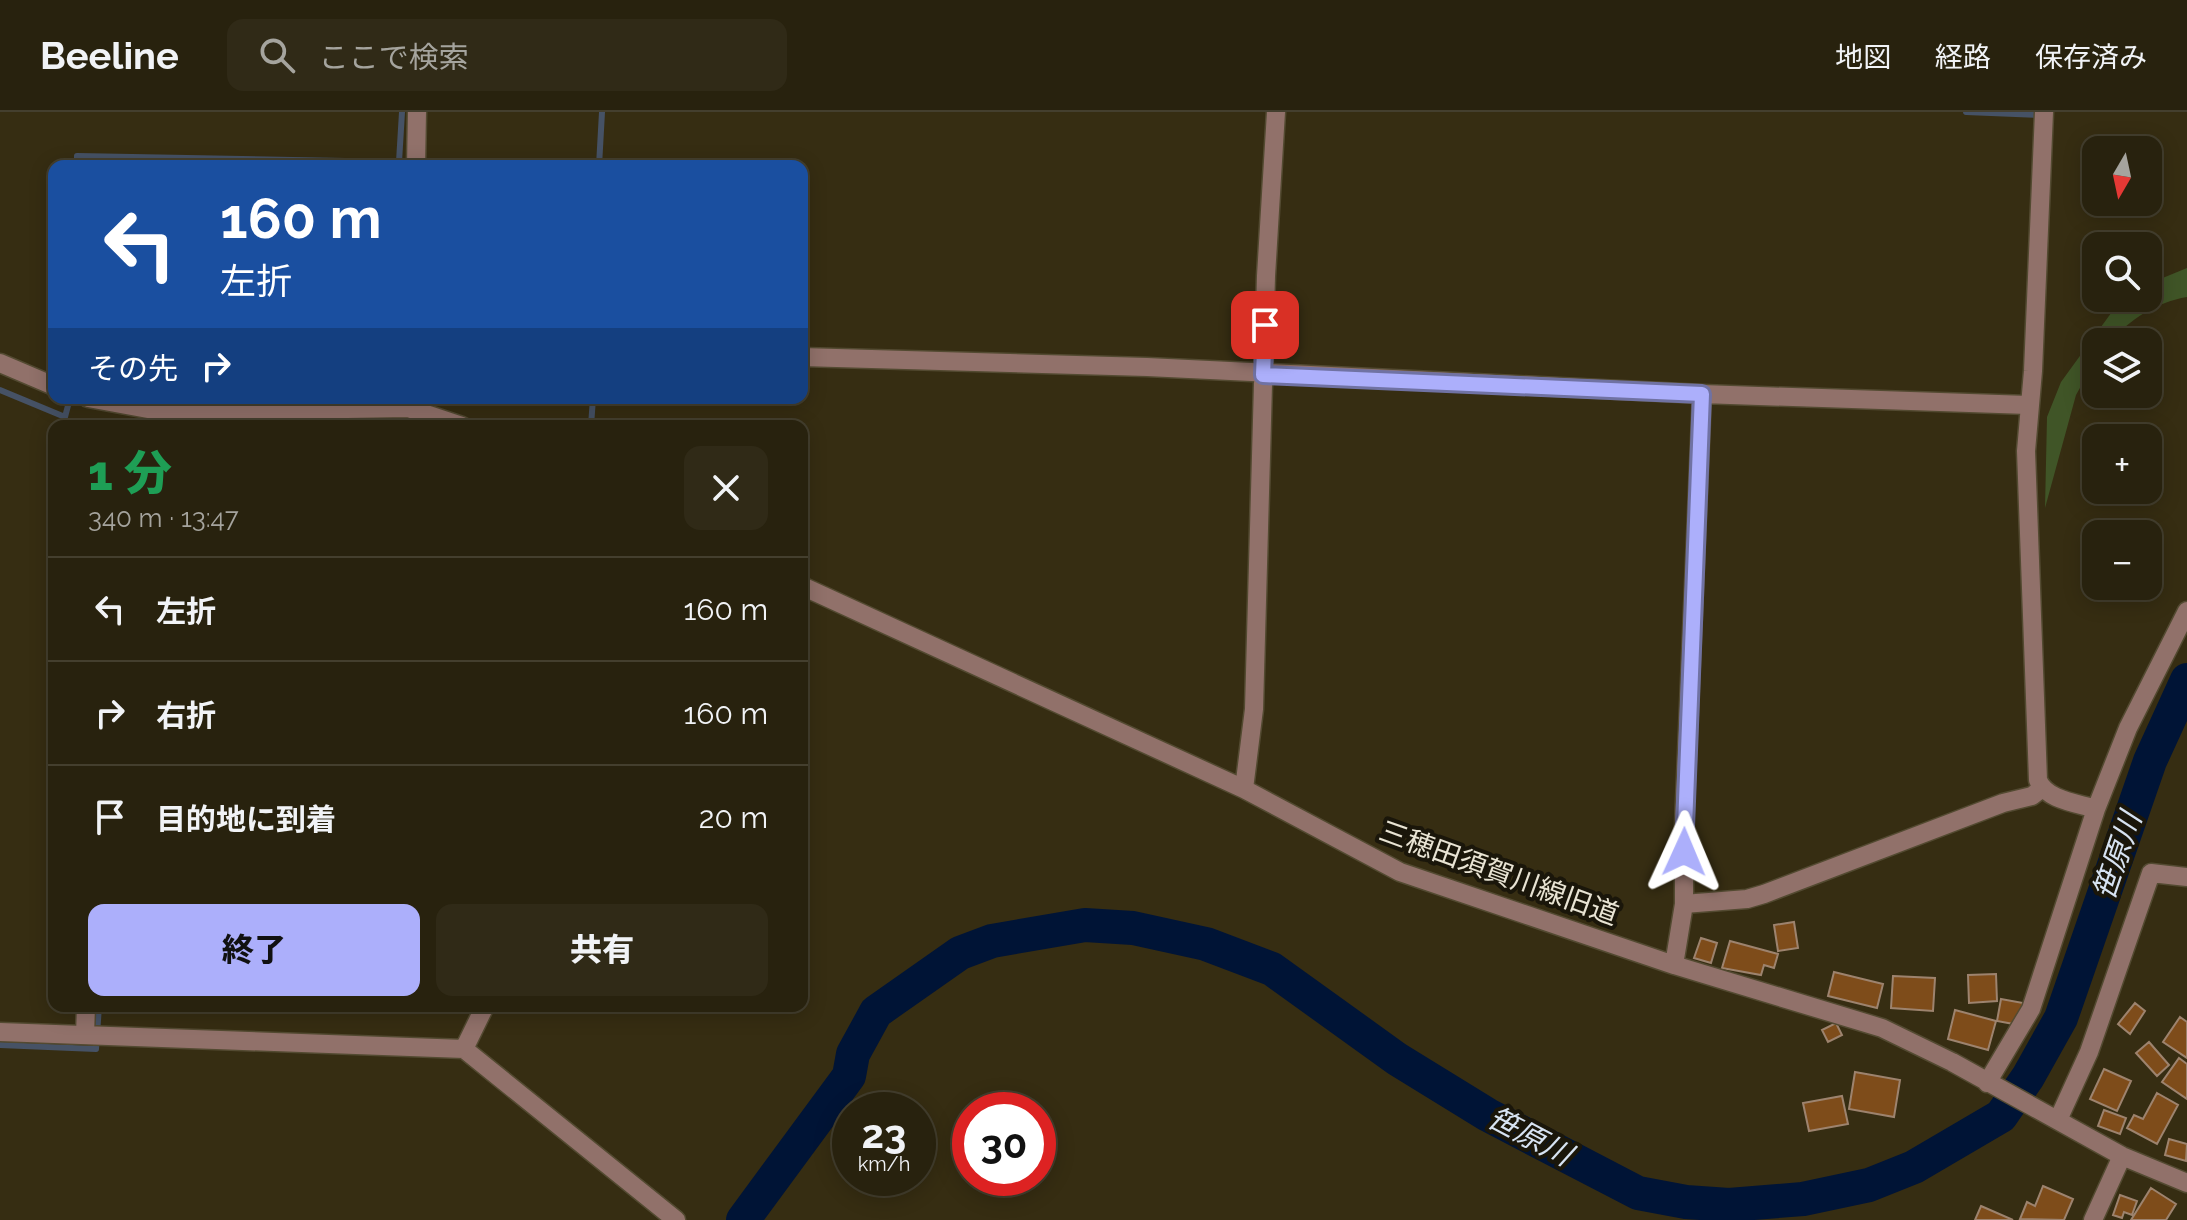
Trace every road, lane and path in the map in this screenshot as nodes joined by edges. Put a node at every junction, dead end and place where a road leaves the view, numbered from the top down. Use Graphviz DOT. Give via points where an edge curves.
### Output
graph roads {
  1 [pos="417,112"];
  2 [pos="1276,112"];
  3 [pos="2044,112"];
  4 [pos="416,160"];
  5 [pos="808,357"];
  6 [pos="0,363"];
  7 [pos="1263,375"];
  8 [pos="48,383"];
  9 [pos="1702,394"];
  10 [pos="110,404"];
  11 [pos="393,404"];
  12 [pos="410,404"];
  13 [pos="2028,405"];
  14 [pos="164,419"];
  15 [pos="448,420"];
  16 [pos="808,589"];
  17 [pos="2187,611"];
  18 [pos="1244,789"];
  19 [pos="2041,789"];
  20 [pos="2096,809"];
  21 [pos="2187,877"];
  22 [pos="1684,904"];
  23 [pos="1674,965"];
  24 [pos="86,1012"];
  25 [pos="482,1012"];
  26 [pos="0,1032"];
  27 [pos="85,1035"];
  28 [pos="464,1049"];
  29 [pos="1987,1083"];
  30 [pos="2054,1117"];
  31 [pos="2122,1156"];
  32 [pos="2187,1183"];
  33 [pos="676,1220"];
  34 [pos="2093,1220"];
  1 -- 4 [label="street"];
  2 -- 7 [label="street"];
  3 -- 13 [label="street"];
  5 -- 7 [label="street"];
  6 -- 8 [label="street"];
  7 -- 9 [label="street"];
  7 -- 18 [label="street" via="1254,709"];
  9 -- 13 [label="street"];
  9 -- 22 [label="street"];
  10 -- 14 [label="street"];
  11 -- 14 [label="street"];
  12 -- 15 [label="street"];
  13 -- 19 [label="street"];
  16 -- 18 [label="street, 三穂田須賀川線旧道"];
  17 -- 20 [label="street" via="2128,728"];
  18 -- 23 [label="street, 三穂田須賀川線旧道" via="1400,872"];
  19 -- 20 [label="street"];
  19 -- 22 [label="street" via="1764,894"];
  20 -- 29 [label="street" via="2031,1009"];
  21 -- 30 [label="street" via="2151,873 2089,1052"];
  22 -- 23 [label="street"];
  23 -- 29 [label="street, 三穂田須賀川線旧道" via="1882,1028"];
  24 -- 27 [label="street"];
  25 -- 28 [label="street"];
  26 -- 27 [label="street"];
  27 -- 28 [label="street"];
  28 -- 33 [label="street"];
  29 -- 30 [label="street, 三穂田須賀川線旧道"];
  30 -- 31 [label="street, 三穂田須賀川線旧道"];
  31 -- 32 [label="street, 三穂田須賀川線旧道"];
  31 -- 34 [label="street"];
}
